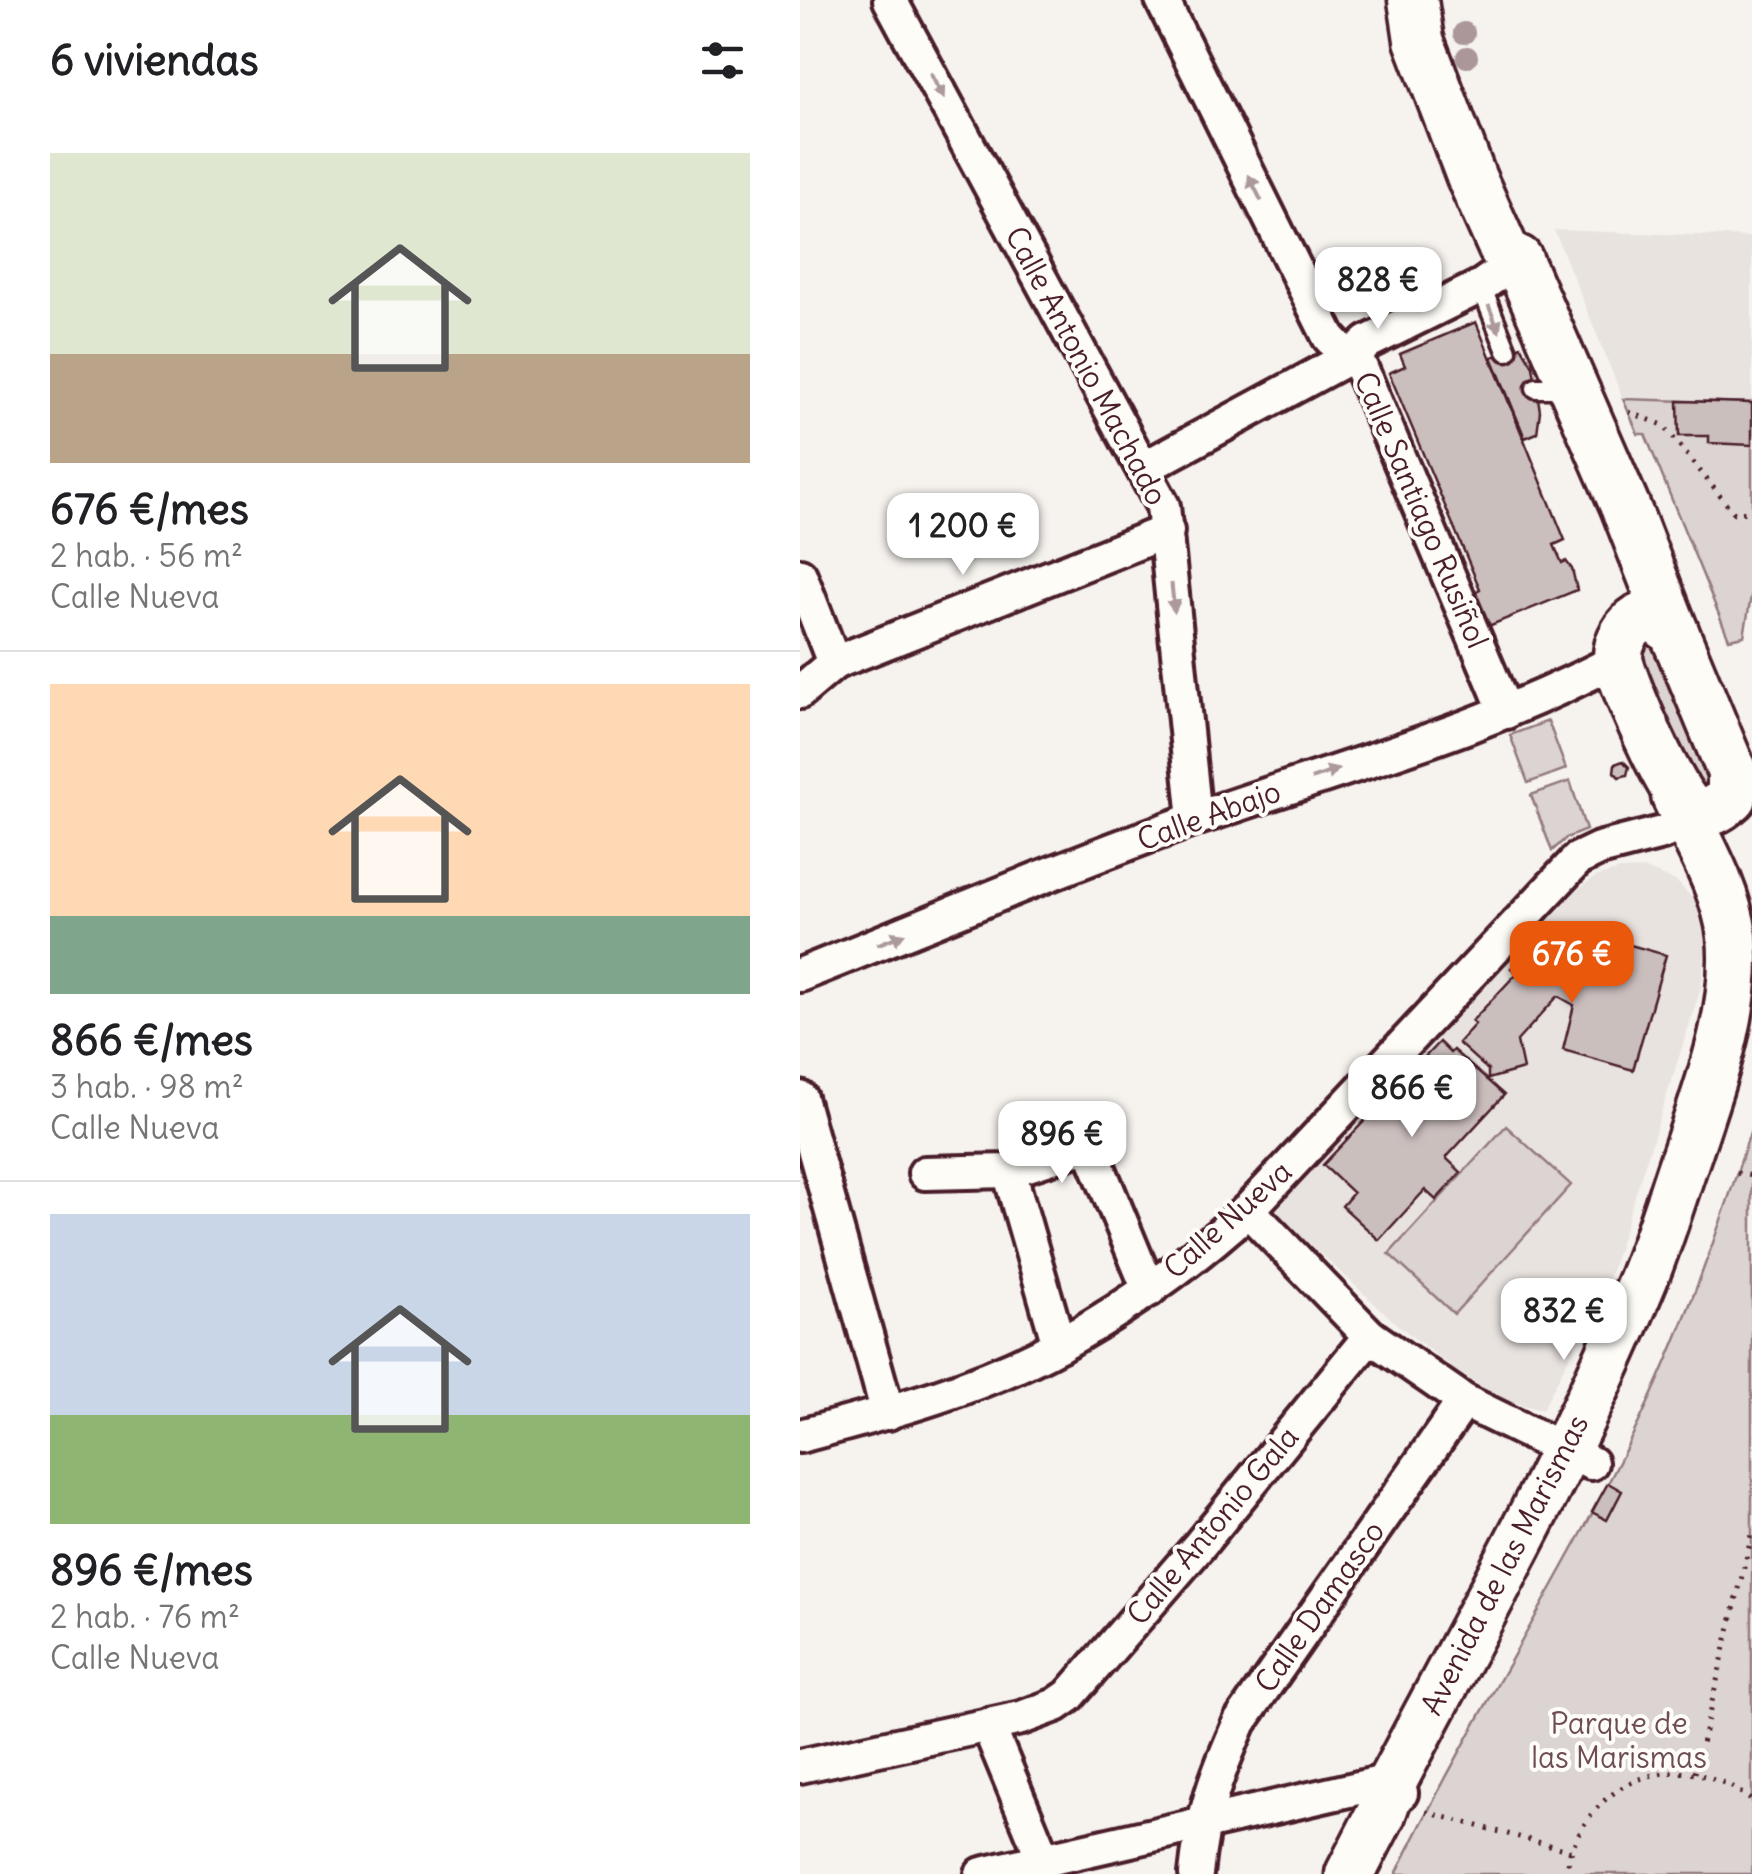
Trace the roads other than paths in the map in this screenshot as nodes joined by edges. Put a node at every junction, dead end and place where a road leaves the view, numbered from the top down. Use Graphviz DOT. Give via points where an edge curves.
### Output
graph roads {
  1 [pos="890,0"];
  2 [pos="1162,0"];
  3 [pos="1413,0"];
  4 [pos="1440,0"];
  5 [pos="1500,273"];
  6 [pos="1507,352"];
  7 [pos="1355,354"];
  8 [pos="1601,457"];
  9 [pos="1144,468"];
  10 [pos="1167,531"];
  11 [pos="800,575"];
  12 [pos="1674,632"];
  13 [pos="1619,652"];
  14 [pos="834,663"];
  15 [pos="800,692"];
  16 [pos="1506,712"];
  17 [pos="1694,794"];
  18 [pos="1195,820"];
  19 [pos="1752,833"];
  20 [pos="1619,844"];
  21 [pos="1715,877"];
  22 [pos="800,975"];
  23 [pos="1752,1032"];
  24 [pos="800,1098"];
  25 [pos="1010,1170"];
  26 [pos="926,1174"];
  27 [pos="1248,1210"];
  28 [pos="1148,1290"];
  29 [pos="1370,1336"];
  30 [pos="1059,1345"];
  31 [pos="1464,1401"];
  32 [pos="888,1413"];
  33 [pos="800,1436"];
  34 [pos="1579,1456"];
  35 [pos="988,1726"];
  36 [pos="800,1766"];
  37 [pos="1408,1797"];
  38 [pos="1201,1826"];
  39 [pos="1044,1861"];
  40 [pos="1085,1863"];
  41 [pos="994,1873"];
  42 [pos="1196,1874"];
  43 [pos="1350,1874"];
  44 [pos="1372,1874"];
  1 -- 9 [label="street, Calle Antonio Machado, one-way"];
  7 -- 2 [label="street, Calle Santiago Rusiñol, one-way" via="1329,337"];
  3 -- 5 [label="street" via="1419,40 1510,258"];
  4 -- 5 [label="street" via="1458,86 1523,254"];
  5 -- 6 [label="lane, one-way"];
  5 -- 7 [label="street"];
  5 -- 8 [label="street" via="1554,388"];
  7 -- 9 [label="street"];
  7 -- 16 [label="street, Calle Santiago Rusiñol"];
  8 -- 12 [label="street"];
  8 -- 13 [label="street" via="1616,525"];
  9 -- 10 [label="street, Calle Antonio Machado"];
  10 -- 14 [label="street"];
  10 -- 18 [label="street, Calle Antonio Machado, one-way"];
  11 -- 14 [label="street"];
  12 -- 13 [label="street" via="1644,618 1628,628"];
  12 -- 17 [label="street"];
  13 -- 16 [label="street, Calle Abajo" via="1558,691"];
  13 -- 17 [label="street"];
  14 -- 15 [label="street"];
  18 -- 16 [label="street, Calle Abajo, one-way"];
  17 -- 19 [label="street"];
  17 -- 20 [label="street, Calle Nueva"];
  17 -- 20 [label="street, Calle Nueva" via="1663,788 1656,806"];
  17 -- 21 [label="street, Avenida de las Marismas"];
  22 -- 18 [label="street, Calle Abajo, one-way"];
  20 -- 21 [label="street" via="1674,854"];
  20 -- 27 [label="street, Calle Nueva" via="1588,853 1563,873"];
  21 -- 34 [label="street, Avenida de las Marismas" via="1730,923 1728,1011 1651,1259"];
  23 -- 34 [label="street, Avenida de las Marismas" via="1710,1182 1652,1331"];
  24 -- 32 [label="street"];
  25 -- 26 [label="street"];
  25 -- 28 [label="street" via="1089,1144"];
  25 -- 30 [label="street"];
  27 -- 28 [label="street, Calle Nueva"];
  27 -- 29 [label="street"];
  28 -- 30 [label="street, Calle Nueva"];
  29 -- 31 [label="street"];
  29 -- 35 [label="street, Calle Antonio Gala" via="1068,1696 1040,1712"];
  30 -- 32 [label="street, Calle Nueva"];
  31 -- 34 [label="street"];
  31 -- 38 [label="street, Calle Damasco" via="1240,1722"];
  32 -- 33 [label="street, Calle Nueva"];
  34 -- 37 [label="street, Avenida de las Marismas"];
  35 -- 36 [label="street, Calle Antonio Gala"];
  35 -- 39 [label="street"];
  37 -- 38 [label="street"];
  37 -- 43 [label="street, Avenida de las Marismas" via="1381,1814"];
  37 -- 44 [label="street, Avenida de las Marismas"];
  38 -- 40 [label="street"];
  38 -- 42 [label="street, Calle Damasco"];
  39 -- 40 [label="street"];
  39 -- 41 [label="street"];
}
